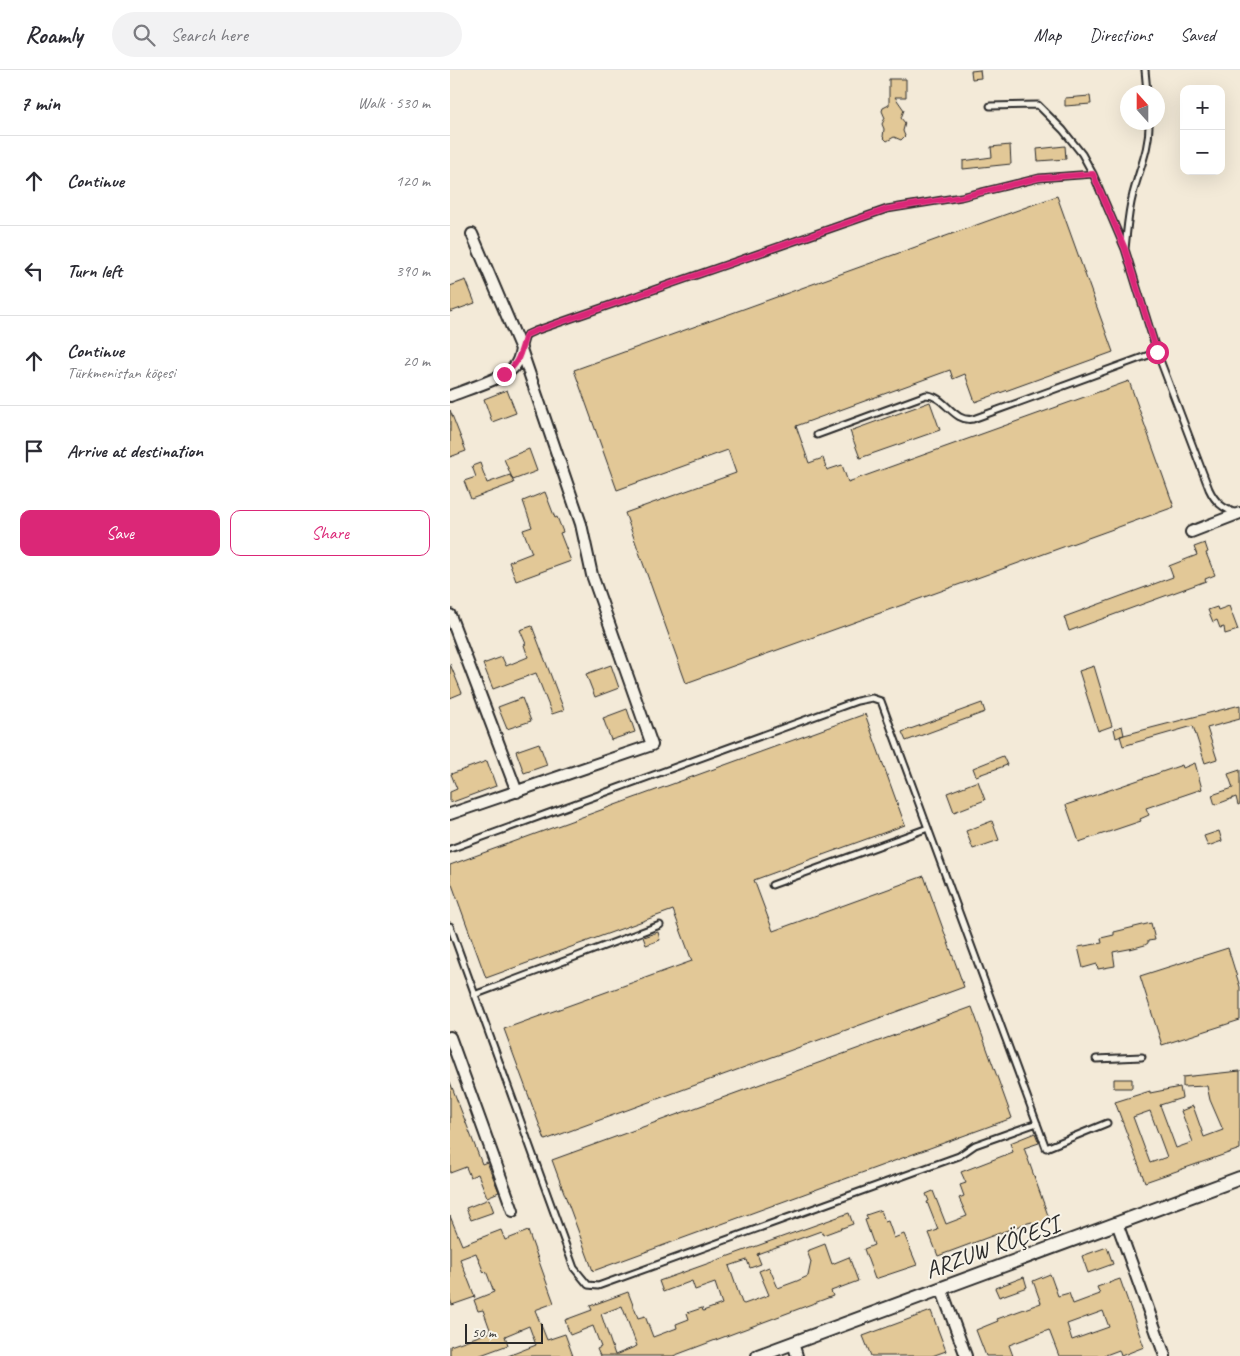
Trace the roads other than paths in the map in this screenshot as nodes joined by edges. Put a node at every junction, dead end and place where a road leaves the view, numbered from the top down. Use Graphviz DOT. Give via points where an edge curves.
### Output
graph roads {
  1 [pos="1145,70"];
  2 [pos="1146,85"];
  3 [pos="990,106"];
  4 [pos="1150,130"];
  5 [pos="1093,174"];
  6 [pos="472,234"];
  7 [pos="1125,249"];
  8 [pos="521,350"];
  9 [pos="1157,352"];
  10 [pos="450,396"];
  11 [pos="817,434"];
  12 [pos="1240,513"];
  13 [pos="1191,532"];
  14 [pos="450,615"];
  15 [pos="517,792"];
  16 [pos="450,814"];
  17 [pos="928,828"];
  18 [pos="450,849"];
  19 [pos="772,885"];
  20 [pos="660,925"];
  21 [pos="450,926"];
  22 [pos="474,994"];
  23 [pos="450,1037"];
  24 [pos="1142,1057"];
  25 [pos="1096,1059"];
  26 [pos="1037,1123"];
  27 [pos="1107,1124"];
  28 [pos="1240,1178"];
  29 [pos="513,1211"];
  30 [pos="1117,1223"];
  31 [pos="941,1288"];
  32 [pos="793,1343"];
  33 [pos="758,1356"];
  34 [pos="798,1356"];
  35 [pos="966,1356"];
  36 [pos="1165,1356"];
  1 -- 2 [label="lane"];
  3 -- 5 [label="lane" via="1031,104 1043,108 1082,154"];
  4 -- 7 [label="lane" via="1147,150 1132,196"];
  5 -- 7 [label="lane"];
  5 -- 8 [label="lane" via="1039,178 961,197 887,209 535,331 526,335"];
  6 -- 8 [label="street"];
  7 -- 9 [label="lane"];
  8 -- 10 [label="street" via="513,369"];
  8 -- 15 [label="street" via="581,524 592,575 652,745"];
  9 -- 11 [label="lane" via="973,419 960,418 937,397 926,395"];
  9 -- 12 [label="lane" via="1213,498 1223,508"];
  12 -- 13 [label="street"];
  14 -- 15 [label="street"];
  15 -- 16 [label="street"];
  17 -- 18 [label="lane" via="881,701 872,698"];
  17 -- 19 [label="lane"];
  17 -- 26 [label="lane"];
  20 -- 22 [label="lane"];
  21 -- 22 [label="lane"];
  22 -- 26 [label="lane" via="574,1268 588,1285 598,1286 959,1156 975,1145"];
  23 -- 29 [label="street"];
  24 -- 25 [label="lane"];
  26 -- 27 [label="lane" via="1046,1148"];
  28 -- 30 [label="street, ARZUW KÖÇESI"];
  30 -- 31 [label="street, ARZUW KÖÇESI"];
  30 -- 36 [label="street"];
  31 -- 32 [label="street, ARZUW KÖÇESI"];
  31 -- 35 [label="street"];
  32 -- 33 [label="street, ARZUW KÖÇESI"];
  32 -- 34 [label="street"];
}
